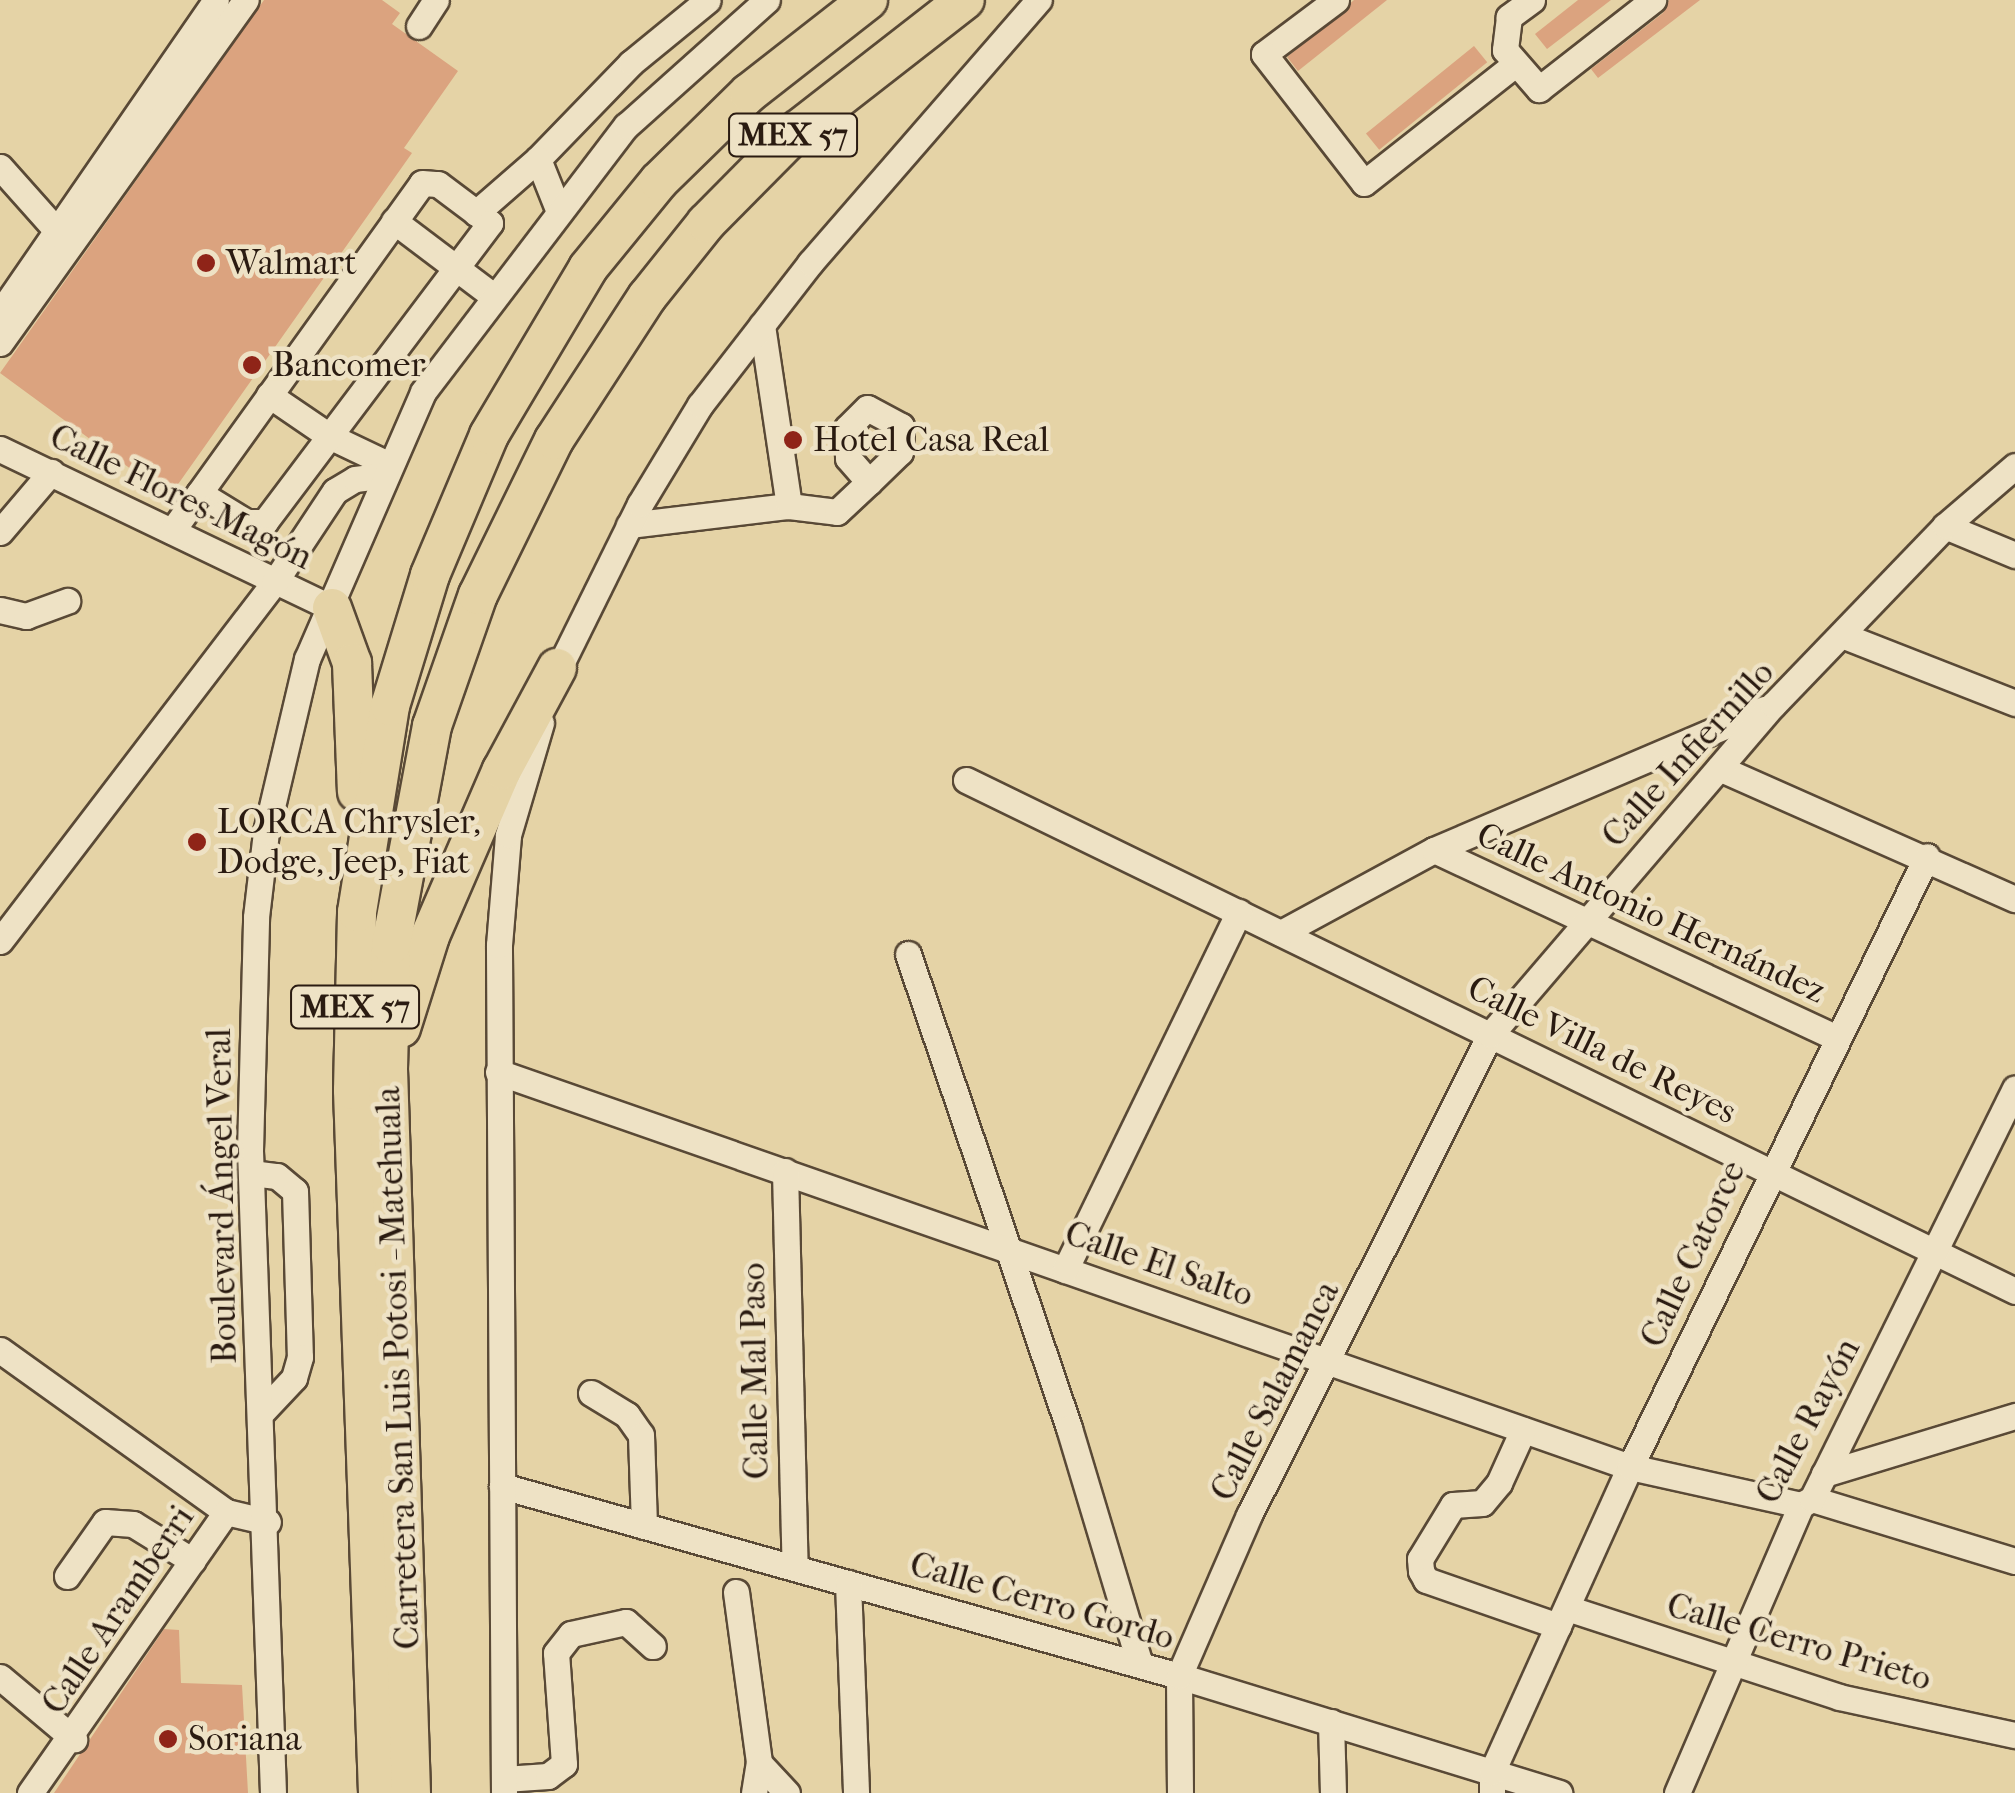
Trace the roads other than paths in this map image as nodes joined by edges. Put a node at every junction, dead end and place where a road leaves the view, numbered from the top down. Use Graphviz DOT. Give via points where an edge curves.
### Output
graph roads {
  1 [pos="216,0"];
  2 [pos="246,0"];
  3 [pos="436,0"];
  4 [pos="708,0"];
  5 [pos="767,0"];
  6 [pos="868,0"];
  7 [pos="964,0"];
  8 [pos="1039,0"];
  9 [pos="1336,0"];
  10 [pos="1532,0"];
  11 [pos="1653,0"];
  12 [pos="419,26"];
  13 [pos="1515,64"];
  14 [pos="538,158"];
  15 [pos="0,166"];
  16 [pos="558,208"];
  17 [pos="476,213"];
  18 [pos="394,221"];
  19 [pos="58,232"];
  20 [pos="456,267"];
  21 [pos="494,296"];
  22 [pos="0,313"];
  23 [pos="762,325"];
  24 [pos="0,343"];
  25 [pos="269,395"];
  26 [pos="329,436"];
  27 [pos="0,449"];
  28 [pos="2015,466"];
  29 [pos="388,470"];
  30 [pos="51,472"];
  31 [pos="869,482"];
  32 [pos="199,493"];
  33 [pos="790,506"];
  34 [pos="629,525"];
  35 [pos="1945,526"];
  36 [pos="172,531"];
  37 [pos="0,532"];
  38 [pos="2015,554"];
  39 [pos="274,583"];
  40 [pos="67,601"];
  41 [pos="332,608"];
  42 [pos="0,610"];
  43 [pos="1844,636"];
  44 [pos="557,668"];
  45 [pos="2015,680"];
  46 [pos="1979,689"];
  47 [pos="2015,703"];
  48 [pos="1772,706"];
  49 [pos="1719,768"];
  50 [pos="966,780"];
  51 [pos="1434,850"];
  52 [pos="1927,856"];
  53 [pos="2015,900"];
  54 [pos="356,912"];
  55 [pos="1239,912"];
  56 [pos="1584,925"];
  57 [pos="1281,933"];
  58 [pos="0,941"];
  59 [pos="908,954"];
  60 [pos="1490,1035"];
  61 [pos="1837,1038"];
  62 [pos="388,1069"];
  63 [pos="498,1072"];
  64 [pos="2015,1088"];
  65 [pos="785,1171"];
  66 [pos="1771,1172"];
  67 [pos="251,1173"];
  68 [pos="1008,1248"];
  69 [pos="1934,1251"];
  70 [pos="1066,1270"];
  71 [pos="2015,1291"];
  72 [pos="1332,1361"];
  73 [pos="5,1362"];
  74 [pos="591,1393"];
  75 [pos="262,1410"];
  76 [pos="2015,1416"];
  77 [pos="1522,1430"];
  78 [pos="1630,1468"];
  79 [pos="1824,1474"];
  80 [pos="502,1486"];
  81 [pos="1806,1502"];
  82 [pos="226,1512"];
  83 [pos="268,1522"];
  84 [pos="644,1526"];
  85 [pos="193,1561"];
  86 [pos="2015,1562"];
  87 [pos="795,1568"];
  88 [pos="66,1576"];
  89 [pos="848,1583"];
  90 [pos="736,1592"];
  91 [pos="1562,1617"];
  92 [pos="653,1646"];
  93 [pos="1140,1664"];
  94 [pos="1734,1666"];
  95 [pos="1179,1676"];
  96 [pos="0,1678"];
  97 [pos="1331,1722"];
  98 [pos="2015,1734"];
  99 [pos="74,1739"];
  100 [pos="758,1763"];
  101 [pos="1492,1783"];
  102 [pos="504,1786"];
  103 [pos="30,1793"];
  104 [pos="272,1793"];
  105 [pos="378,1793"];
  106 [pos="411,1793"];
  107 [pos="754,1793"];
  108 [pos="787,1793"];
  109 [pos="856,1793"];
  110 [pos="1180,1793"];
  111 [pos="1334,1793"];
  112 [pos="1560,1793"];
  113 [pos="1676,1793"];
  1 -- 19 [label="street"];
  2 -- 24 [label="street"];
  3 -- 12 [label="street"];
  4 -- 14 [label="street"];
  5 -- 16 [label="street, Boulevard Ángel Veral" via="684,69"];
  6 -- 54 [label="highway, Carretera San Luis Potosi - Matehuala / MEX 57" via="749,93 659,181 588,268 533,353 489,435 430,575 390,706"];
  7 -- 62 [label="highway, Carretera San Luis Potosi - Matehuala / MEX 57" via="799,129 706,223 647,297 554,440 478,594 432,726 391,944"];
  8 -- 23 [label="street" via="980,61"];
  9 -- 13 [label="street" via="1264,54 1364,183"];
  10 -- 13 [label="street" via="1509,17 1505,50"];
  11 -- 13 [label="street" via="1539,89"];
  14 -- 16 [label="street"];
  14 -- 17 [label="street"];
  15 -- 19 [label="street"];
  16 -- 21 [label="street, Boulevard Ángel Veral"];
  17 -- 18 [label="street" via="438,184 422,183"];
  17 -- 20 [label="street" via="490,223"];
  18 -- 20 [label="street"];
  18 -- 25 [label="street"];
  19 -- 22 [label="street"];
  20 -- 21 [label="street"];
  20 -- 26 [label="street"];
  21 -- 29 [label="street, Boulevard Ángel Veral" via="423,392"];
  23 -- 33 [label="street"];
  23 -- 34 [label="street" via="700,405"];
  25 -- 26 [label="street"];
  25 -- 32 [label="street"];
  26 -- 29 [label="street"];
  26 -- 32 [label="street" via="265,522 246,522"];
  27 -- 30 [label="street, Calle Flores Magón"];
  28 -- 35 [label="street, Calle Infiernillo"];
  29 -- 39 [label="street" via="335,491"];
  29 -- 41 [label="street, Boulevard Ángel Veral"];
  30 -- 36 [label="street, Calle Flores Magón"];
  30 -- 37 [label="street"];
  31 -- 33 [label="street" via="836,512"];
  32 -- 36 [label="street"];
  33 -- 34 [label="street"];
  34 -- 44 [label="street"];
  35 -- 38 [label="street"];
  35 -- 43 [label="street, Calle Infiernillo"];
  36 -- 39 [label="street, Calle Flores Magón"];
  39 -- 41 [label="street, Calle Flores Magón"];
  39 -- 58 [label="street"];
  40 -- 42 [label="street" via="26,616"];
  41 -- 54 [label="highway" via="352,663"];
  41 -- 67 [label="street, Boulevard Ángel Veral" via="307,659 266,832 256,918"];
  43 -- 46 [label="street"];
  43 -- 48 [label="street, Calle Infiernillo"];
  44 -- 62 [label="highway" via="502,770 430,936"];
  44 -- 63 [label="street" via="508,835"];
  45 -- 46 [label="street"];
  46 -- 47 [label="street"];
  48 -- 49 [label="street, Calle Infiernillo"];
  48 -- 51 [label="street"];
  49 -- 52 [label="street"];
  49 -- 56 [label="street, Calle Infiernillo"];
  50 -- 55 [label="street, Calle Villa de Reyes"];
  51 -- 56 [label="street, Calle Antonio Hernández"];
  51 -- 57 [label="street"];
  52 -- 53 [label="street"];
  52 -- 61 [label="street, Calle Catorce"];
  54 -- 105 [label="highway, Carretera San Luis Potosi - Matehuala / MEX 57" via="353,1090"];
  55 -- 57 [label="street, Calle Villa de Reyes"];
  55 -- 70 [label="street"];
  56 -- 60 [label="street, Calle Infiernillo"];
  56 -- 61 [label="street, Calle Antonio Hernández"];
  57 -- 60 [label="street, Calle Villa de Reyes"];
  59 -- 68 [label="street"];
  60 -- 66 [label="street, Calle Villa de Reyes"];
  60 -- 72 [label="street, Calle Salamanca"];
  61 -- 66 [label="street, Calle Catorce"];
  62 -- 106 [label="highway, Carretera San Luis Potosi - Matehuala / MEX 57"];
  63 -- 65 [label="street, Calle El Salto"];
  63 -- 80 [label="street"];
  64 -- 69 [label="street, Calle Rayón"];
  65 -- 68 [label="street, Calle El Salto"];
  65 -- 87 [label="street, Calle Mal Paso"];
  66 -- 69 [label="street, Calle Villa de Reyes"];
  66 -- 78 [label="street, Calle Catorce" via="1746,1237"];
  67 -- 75 [label="street, Boulevard Ángel Veral"];
  67 -- 75 [label="street" via="277,1176 296,1192 300,1357 294,1378"];
  68 -- 70 [label="street, Calle El Salto"];
  68 -- 93 [label="street"];
  69 -- 71 [label="street, Calle Villa de Reyes"];
  69 -- 79 [label="street, Calle Rayón"];
  70 -- 72 [label="street, Calle El Salto"];
  72 -- 77 [label="street, Calle El Salto"];
  72 -- 95 [label="street, Calle Salamanca" via="1250,1515"];
  73 -- 82 [label="street"];
  74 -- 84 [label="street" via="627,1415 641,1435"];
  75 -- 83 [label="street, Boulevard Ángel Veral"];
  76 -- 79 [label="street"];
  77 -- 78 [label="street, Calle El Salto"];
  77 -- 91 [label="street, Calle Cerro Prieto" via="1499,1483 1482,1503 1453,1505 1420,1570 1426,1580"];
  78 -- 81 [label="street, Calle El Salto"];
  78 -- 91 [label="street, Calle Catorce"];
  79 -- 81 [label="street, Calle Rayón"];
  80 -- 84 [label="street, Calle Cerro Gordo"];
  80 -- 102 [label="street"];
  81 -- 86 [label="street, Calle El Salto"];
  81 -- 94 [label="street, Calle Rayón"];
  82 -- 83 [label="street"];
  82 -- 85 [label="street, Calle Aramberri"];
  83 -- 104 [label="street, Boulevard Ángel Veral"];
  84 -- 87 [label="street, Calle Cerro Gordo"];
  85 -- 88 [label="street" via="134,1524 105,1522"];
  85 -- 99 [label="street, Calle Aramberri"];
  87 -- 89 [label="street, Calle Cerro Gordo"];
  89 -- 93 [label="street, Calle Cerro Gordo"];
  89 -- 109 [label="street"];
  90 -- 100 [label="street"];
  91 -- 94 [label="street, Calle Cerro Prieto"];
  91 -- 101 [label="street, Calle Catorce"];
  92 -- 102 [label="street" via="626,1622 571,1634 556,1653 564,1764 548,1776"];
  93 -- 95 [label="street, Calle Cerro Gordo"];
  94 -- 98 [label="street, Calle Cerro Prieto" via="1839,1697"];
  94 -- 113 [label="street, Calle Rayón"];
  95 -- 97 [label="street, Calle Cerro Gordo"];
  95 -- 110 [label="street, Calle Salamanca"];
  96 -- 99 [label="street"];
  97 -- 101 [label="street, Calle Cerro Gordo"];
  97 -- 111 [label="street"];
  99 -- 103 [label="street, Calle Aramberri"];
  100 -- 107 [label="street"];
  100 -- 108 [label="street"];
  101 -- 112 [label="street, Calle Cerro Gordo"];
}
